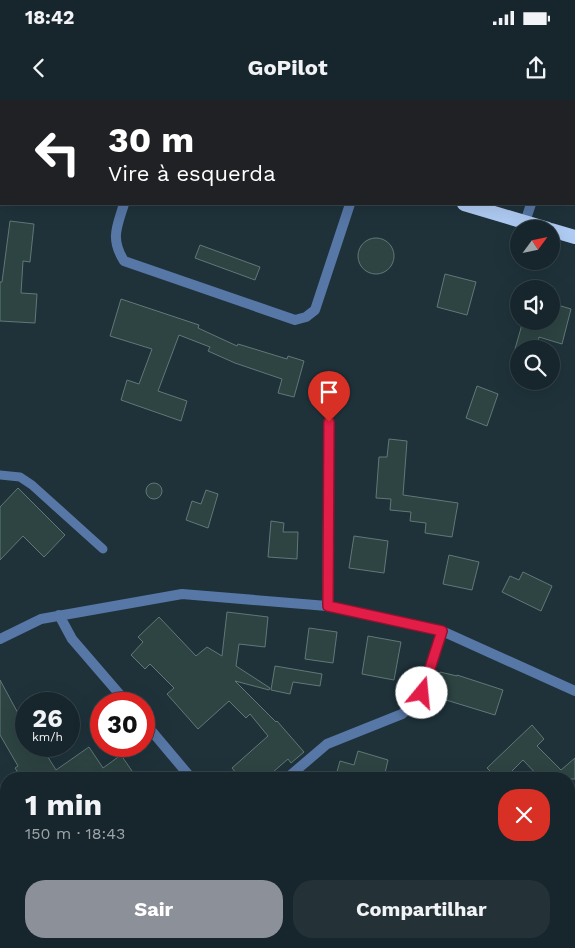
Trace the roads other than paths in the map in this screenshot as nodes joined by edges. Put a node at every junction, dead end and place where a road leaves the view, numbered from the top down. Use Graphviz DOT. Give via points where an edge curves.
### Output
graph roads {
  1 [pos="124,205"];
  2 [pos="350,205"];
  3 [pos="467,205"];
  4 [pos="531,205"];
  5 [pos="518,220"];
  6 [pos="526,220"];
  7 [pos="560,233"];
  8 [pos="575,237"];
  9 [pos="329,422"];
  10 [pos="0,475"];
  11 [pos="103,548"];
  12 [pos="328,606"];
  13 [pos="59,615"];
  14 [pos="442,631"];
  15 [pos="0,639"];
  16 [pos="575,691"];
  17 [pos="118,692"];
  18 [pos="155,735"];
  19 [pos="186,772"];
  20 [pos="294,772"];
  1 -- 2 [label="street" via="116,233 116,248 124,260 295,320 315,310"];
  3 -- 5 [label="highway"];
  4 -- 6 [label="street"];
  7 -- 8 [label="highway"];
  9 -- 12 [label="street"];
  10 -- 11 [label="lane" via="20,477 32,485"];
  12 -- 13 [label="street" via="182,594"];
  12 -- 14 [label="street"];
  13 -- 15 [label="street" via="41,619"];
  13 -- 17 [label="street" via="72,640"];
  14 -- 16 [label="street"];
  14 -- 20 [label="street" via="422,693 415,704 402,714 327,744"];
  18 -- 19 [label="street"];
}
